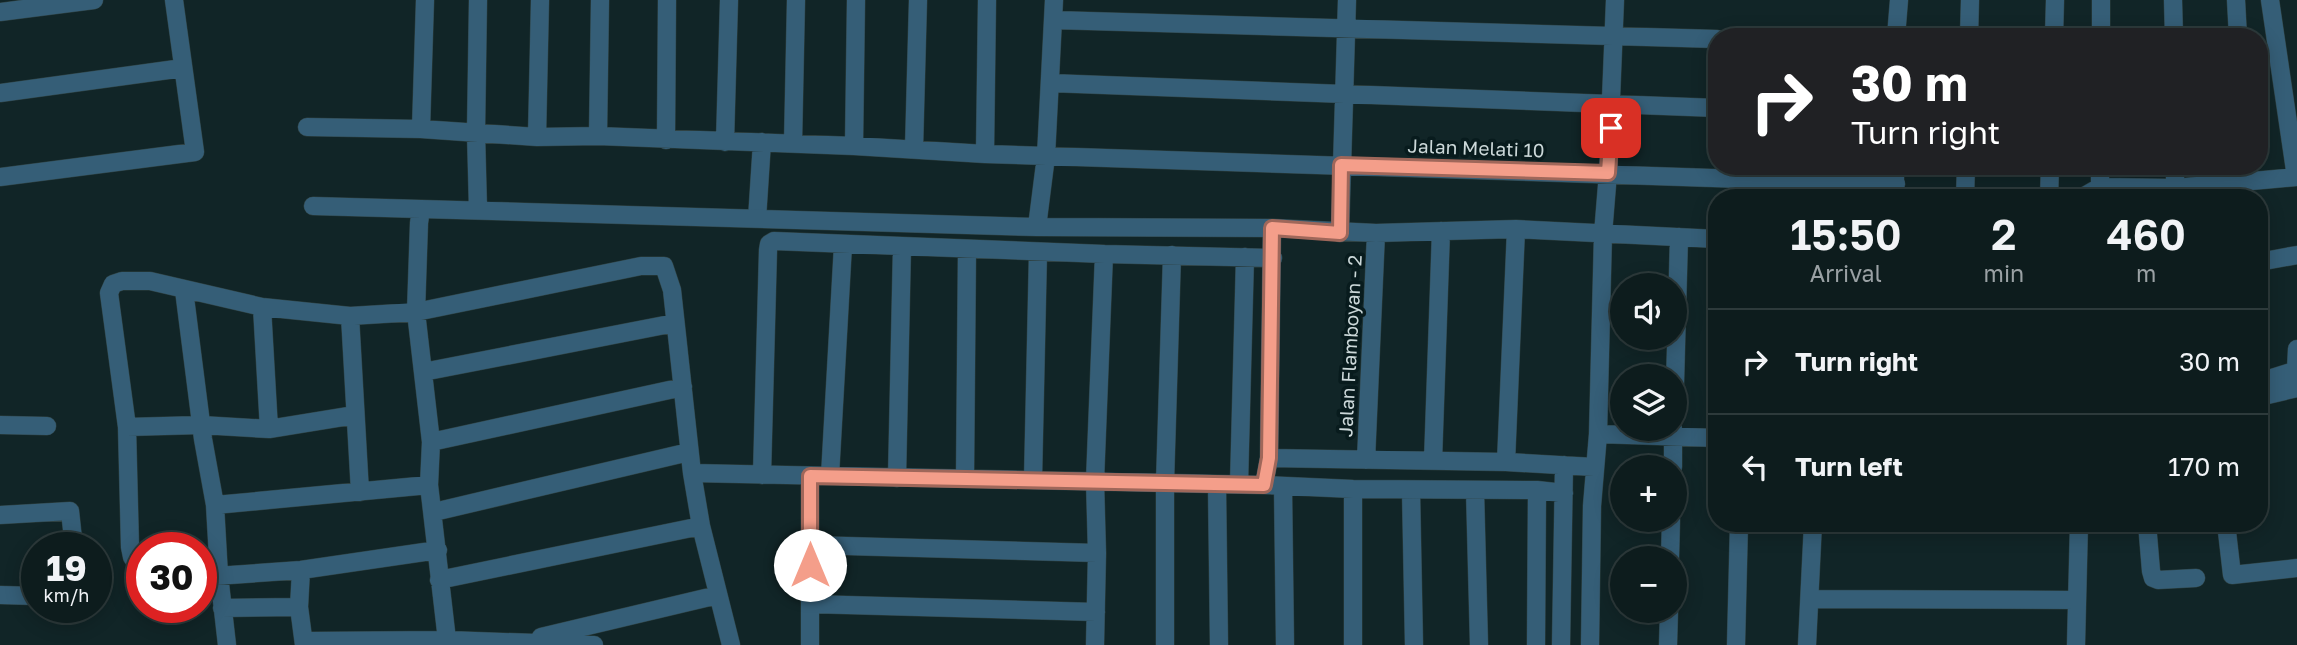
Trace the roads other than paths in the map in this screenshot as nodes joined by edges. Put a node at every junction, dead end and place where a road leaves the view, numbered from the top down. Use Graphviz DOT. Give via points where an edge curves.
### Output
graph roads {
  1 [pos="94,0"];
  2 [pos="174,0"];
  3 [pos="425,0"];
  4 [pos="478,0"];
  5 [pos="540,0"];
  6 [pos="600,0"];
  7 [pos="667,0"];
  8 [pos="729,0"];
  9 [pos="796,0"];
  10 [pos="856,0"];
  11 [pos="918,0"];
  12 [pos="987,0"];
  13 [pos="1054,0"];
  14 [pos="1347,0"];
  15 [pos="1615,0"];
  16 [pos="1899,0"];
  17 [pos="1970,0"];
  18 [pos="2055,0"];
  19 [pos="2101,0"];
  20 [pos="2173,0"];
  21 [pos="2236,0"];
  22 [pos="2270,0"];
  23 [pos="0,12"];
  24 [pos="1053,20"];
  25 [pos="1346,27"];
  26 [pos="1897,28"];
  27 [pos="1969,28"];
  28 [pos="2054,28"];
  29 [pos="2101,28"];
  30 [pos="2174,28"];
  31 [pos="2238,28"];
  32 [pos="1613,35"];
  33 [pos="1708,38"];
  34 [pos="183,68"];
  35 [pos="1050,83"];
  36 [pos="0,93"];
  37 [pos="1346,95"];
  38 [pos="1612,105"];
  39 [pos="1708,108"];
  40 [pos="307,127"];
  41 [pos="421,129"];
  42 [pos="476,133"];
  43 [pos="598,136"];
  44 [pos="537,137"];
  45 [pos="666,140"];
  46 [pos="724,142"];
  47 [pos="762,142"];
  48 [pos="793,144"];
  49 [pos="854,146"];
  50 [pos="915,149"];
  51 [pos="985,155"];
  52 [pos="1046,156"];
  53 [pos="1341,165"];
  54 [pos="1608,173"];
  55 [pos="2100,175"];
  56 [pos="2175,175"];
  57 [pos="2241,175"];
  58 [pos="2263,175"];
  59 [pos="0,177"];
  60 [pos="2297,177"];
  61 [pos="1895,183"];
  62 [pos="2099,187"];
  63 [pos="2175,188"];
  64 [pos="2096,189"];
  65 [pos="313,206"];
  66 [pos="421,209"];
  67 [pos="478,209"];
  68 [pos="757,219"];
  69 [pos="1037,228"];
  70 [pos="1272,228"];
  71 [pos="1516,229"];
  72 [pos="1441,230"];
  73 [pos="1340,233"];
  74 [pos="1376,233"];
  75 [pos="1603,234"];
  76 [pos="1679,237"];
  77 [pos="1708,239"];
  78 [pos="843,245"];
  79 [pos="902,246"];
  80 [pos="967,249"];
  81 [pos="1038,252"];
  82 [pos="1104,254"];
  83 [pos="1172,255"];
  84 [pos="2297,255"];
  85 [pos="1245,257"];
  86 [pos="1273,258"];
  87 [pos="2268,260"];
  88 [pos="184,290"];
  89 [pos="262,307"];
  90 [pos="416,312"];
  91 [pos="349,316"];
  92 [pos="676,323"];
  93 [pos="2297,349"];
  94 [pos="1676,364"];
  95 [pos="423,372"];
  96 [pos="2268,382"];
  97 [pos="2296,384"];
  98 [pos="683,387"];
  99 [pos="2268,394"];
  100 [pos="355,415"];
  101 [pos="0,425"];
  102 [pos="201,425"];
  103 [pos="47,426"];
  104 [pos="127,426"];
  105 [pos="269,429"];
  106 [pos="1598,434"];
  107 [pos="1610,434"];
  108 [pos="1687,435"];
  109 [pos="1708,437"];
  110 [pos="431,442"];
  111 [pos="689,452"];
  112 [pos="1269,458"];
  113 [pos="1366,460"];
  114 [pos="1433,461"];
  115 [pos="1506,462"];
  116 [pos="1564,465"];
  117 [pos="1594,467"];
  118 [pos="692,473"];
  119 [pos="762,475"];
  120 [pos="810,476"];
  121 [pos="830,476"];
  122 [pos="897,478"];
  123 [pos="965,479"];
  124 [pos="1033,480"];
  125 [pos="1095,481"];
  126 [pos="1165,483"];
  127 [pos="1239,484"];
  128 [pos="429,485"];
  129 [pos="1217,485"];
  130 [pos="1264,485"];
  131 [pos="1283,486"];
  132 [pos="1353,489"];
  133 [pos="1411,489"];
  134 [pos="1475,490"];
  135 [pos="1537,490"];
  136 [pos="360,492"];
  137 [pos="1564,493"];
  138 [pos="215,505"];
  139 [pos="433,512"];
  140 [pos="0,515"];
  141 [pos="701,526"];
  142 [pos="1563,531"];
  143 [pos="1591,531"];
  144 [pos="72,532"];
  145 [pos="130,532"];
  146 [pos="213,532"];
  147 [pos="1740,532"];
  148 [pos="1813,532"];
  149 [pos="2079,532"];
  150 [pos="2148,532"];
  151 [pos="2227,532"];
  152 [pos="810,545"];
  153 [pos="438,550"];
  154 [pos="1097,552"];
  155 [pos="2297,568"];
  156 [pos="301,570"];
  157 [pos="217,576"];
  158 [pos="2196,578"];
  159 [pos="439,580"];
  160 [pos="0,595"];
  161 [pos="217,595"];
  162 [pos="718,595"];
  163 [pos="21,596"];
  164 [pos="1810,598"];
  165 [pos="2077,600"];
  166 [pos="810,604"];
  167 [pos="299,607"];
  168 [pos="222,608"];
  169 [pos="1096,612"];
  170 [pos="1669,623"];
  171 [pos="447,640"];
  172 [pos="304,643"];
  173 [pos="518,643"];
  174 [pos="227,645"];
  175 [pos="594,645"];
  176 [pos="731,645"];
  177 [pos="810,645"];
  178 [pos="1096,645"];
  179 [pos="1165,645"];
  180 [pos="1219,645"];
  181 [pos="1285,645"];
  182 [pos="1353,645"];
  183 [pos="1414,645"];
  184 [pos="1479,645"];
  185 [pos="1536,645"];
  186 [pos="1561,645"];
  187 [pos="1590,645"];
  188 [pos="1668,645"];
  189 [pos="1736,645"];
  190 [pos="1808,645"];
  191 [pos="2077,645"];
  1 -- 23 [label="street"];
  2 -- 34 [label="street"];
  3 -- 41 [label="street"];
  4 -- 42 [label="street"];
  5 -- 44 [label="street"];
  6 -- 43 [label="street"];
  7 -- 45 [label="street"];
  8 -- 46 [label="street"];
  9 -- 48 [label="street"];
  10 -- 49 [label="street"];
  11 -- 50 [label="street"];
  12 -- 51 [label="street"];
  13 -- 24 [label="street"];
  14 -- 25 [label="street"];
  15 -- 32 [label="street"];
  16 -- 26 [label="street"];
  17 -- 27 [label="street"];
  18 -- 28 [label="street"];
  19 -- 29 [label="street"];
  20 -- 30 [label="street"];
  21 -- 31 [label="street"];
  22 -- 60 [label="street"];
  24 -- 25 [label="street"];
  24 -- 35 [label="street"];
  25 -- 32 [label="street"];
  25 -- 37 [label="street"];
  32 -- 33 [label="street"];
  32 -- 38 [label="street"];
  34 -- 36 [label="street"];
  34 -- 59 [label="street" via="195,152"];
  35 -- 37 [label="street"];
  35 -- 52 [label="street"];
  37 -- 38 [label="street"];
  37 -- 53 [label="street"];
  38 -- 39 [label="street"];
  38 -- 54 [label="street"];
  40 -- 41 [label="street, Jalan Melati 10"];
  41 -- 42 [label="street, Jalan Melati 10"];
  42 -- 44 [label="street, Jalan Melati 10"];
  42 -- 67 [label="street"];
  43 -- 44 [label="street, Jalan Melati 10"];
  43 -- 45 [label="street, Jalan Melati 10"];
  45 -- 46 [label="street, Jalan Melati 10"];
  46 -- 47 [label="street, Jalan Melati 10"];
  47 -- 48 [label="street, Jalan Melati 10"];
  47 -- 68 [label="street"];
  48 -- 49 [label="street, Jalan Melati 10"];
  49 -- 50 [label="street, Jalan Melati 10"];
  50 -- 51 [label="street, Jalan Melati 10"];
  51 -- 52 [label="street, Jalan Melati 10"];
  52 -- 53 [label="street, Jalan Melati 10"];
  52 -- 69 [label="street"];
  53 -- 54 [label="street, Jalan Melati 10"];
  53 -- 73 [label="street"];
  54 -- 61 [label="street, Jalan Melati 10"];
  54 -- 75 [label="street"];
  55 -- 62 [label="street"];
  56 -- 63 [label="street"];
  57 -- 63 [label="street"];
  58 -- 60 [label="street"];
  62 -- 63 [label="street"];
  62 -- 64 [label="street"];
  65 -- 66 [label="street"];
  66 -- 67 [label="street"];
  66 -- 90 [label="street"];
  67 -- 68 [label="street"];
  68 -- 69 [label="street"];
  69 -- 70 [label="street"];
  70 -- 73 [label="street"];
  70 -- 86 [label="street"];
  71 -- 72 [label="street"];
  71 -- 75 [label="street"];
  71 -- 115 [label="street"];
  72 -- 74 [label="street"];
  72 -- 114 [label="street"];
  73 -- 74 [label="street"];
  74 -- 113 [label="street, Jalan Flamboyan - 2"];
  75 -- 76 [label="street"];
  75 -- 106 [label="street"];
  76 -- 77 [label="street"];
  76 -- 94 [label="street"];
  78 -- 79 [label="street"];
  78 -- 119 [label="street" via="769,244"];
  78 -- 121 [label="street"];
  79 -- 80 [label="street"];
  79 -- 122 [label="street"];
  80 -- 81 [label="street"];
  80 -- 123 [label="street"];
  81 -- 82 [label="street"];
  81 -- 124 [label="street"];
  82 -- 83 [label="street"];
  82 -- 125 [label="street"];
  83 -- 85 [label="street"];
  83 -- 126 [label="street"];
  84 -- 87 [label="street"];
  85 -- 86 [label="street"];
  85 -- 127 [label="street"];
  86 -- 112 [label="street"];
  88 -- 89 [label="street"];
  88 -- 102 [label="street"];
  88 -- 104 [label="street" via="150,281 122,281 113,284 109,293"];
  89 -- 91 [label="street"];
  89 -- 105 [label="street"];
  90 -- 91 [label="street"];
  90 -- 92 [label="street" via="642,266 664,266"];
  90 -- 95 [label="street"];
  91 -- 100 [label="street"];
  92 -- 95 [label="street"];
  92 -- 98 [label="street"];
  93 -- 97 [label="street"];
  95 -- 110 [label="street"];
  96 -- 97 [label="street"];
  97 -- 99 [label="street"];
  98 -- 110 [label="street"];
  98 -- 111 [label="street"];
  100 -- 105 [label="street"];
  100 -- 136 [label="street"];
  101 -- 103 [label="street"];
  102 -- 104 [label="street"];
  102 -- 105 [label="street"];
  102 -- 138 [label="street"];
  104 -- 145 [label="street"];
  106 -- 107 [label="street"];
  106 -- 117 [label="street"];
  108 -- 109 [label="street"];
  110 -- 128 [label="street"];
  111 -- 118 [label="street"];
  111 -- 139 [label="street"];
  112 -- 113 [label="street"];
  112 -- 130 [label="street"];
  113 -- 114 [label="street"];
  114 -- 115 [label="street"];
  115 -- 116 [label="street"];
  116 -- 117 [label="street"];
  116 -- 137 [label="street"];
  117 -- 143 [label="street"];
  118 -- 119 [label="street"];
  118 -- 141 [label="street"];
  119 -- 120 [label="street"];
  120 -- 121 [label="street"];
  120 -- 152 [label="street"];
  121 -- 122 [label="street"];
  122 -- 123 [label="street"];
  123 -- 124 [label="street"];
  124 -- 125 [label="street"];
  125 -- 126 [label="street"];
  125 -- 154 [label="street"];
  126 -- 129 [label="street"];
  126 -- 179 [label="street"];
  127 -- 129 [label="street"];
  127 -- 130 [label="street"];
  128 -- 136 [label="street"];
  128 -- 139 [label="street"];
  129 -- 180 [label="street"];
  130 -- 131 [label="street"];
  131 -- 132 [label="street"];
  131 -- 181 [label="street"];
  132 -- 133 [label="street"];
  132 -- 182 [label="street"];
  133 -- 134 [label="street"];
  133 -- 183 [label="street"];
  134 -- 135 [label="street"];
  134 -- 184 [label="street"];
  135 -- 137 [label="street"];
  135 -- 185 [label="street"];
  136 -- 138 [label="street"];
  137 -- 142 [label="street"];
  138 -- 146 [label="street"];
  139 -- 153 [label="street"];
  140 -- 144 [label="street" via="70,511"];
  141 -- 159 [label="street"];
  141 -- 162 [label="street"];
  142 -- 143 [label="street"];
  142 -- 186 [label="street"];
  143 -- 187 [label="street"];
  147 -- 189 [label="street"];
  148 -- 164 [label="street"];
  149 -- 165 [label="street"];
  150 -- 158 [label="street" via="2153,578"];
  151 -- 155 [label="street" via="2232,575"];
  152 -- 154 [label="street"];
  152 -- 166 [label="street"];
  153 -- 156 [label="street"];
  153 -- 159 [label="street"];
  154 -- 169 [label="street"];
  156 -- 157 [label="street"];
  156 -- 167 [label="street"];
  159 -- 171 [label="street"];
  160 -- 163 [label="street"];
  161 -- 168 [label="street"];
  162 -- 173 [label="street"];
  162 -- 176 [label="street"];
  164 -- 165 [label="street"];
  164 -- 190 [label="street"];
  165 -- 191 [label="street"];
  166 -- 169 [label="street"];
  166 -- 177 [label="street"];
  167 -- 168 [label="street"];
  167 -- 172 [label="street"];
  168 -- 174 [label="street"];
  169 -- 178 [label="street"];
  170 -- 188 [label="street"];
  171 -- 172 [label="street"];
  171 -- 173 [label="street"];
  173 -- 175 [label="street"];
}
